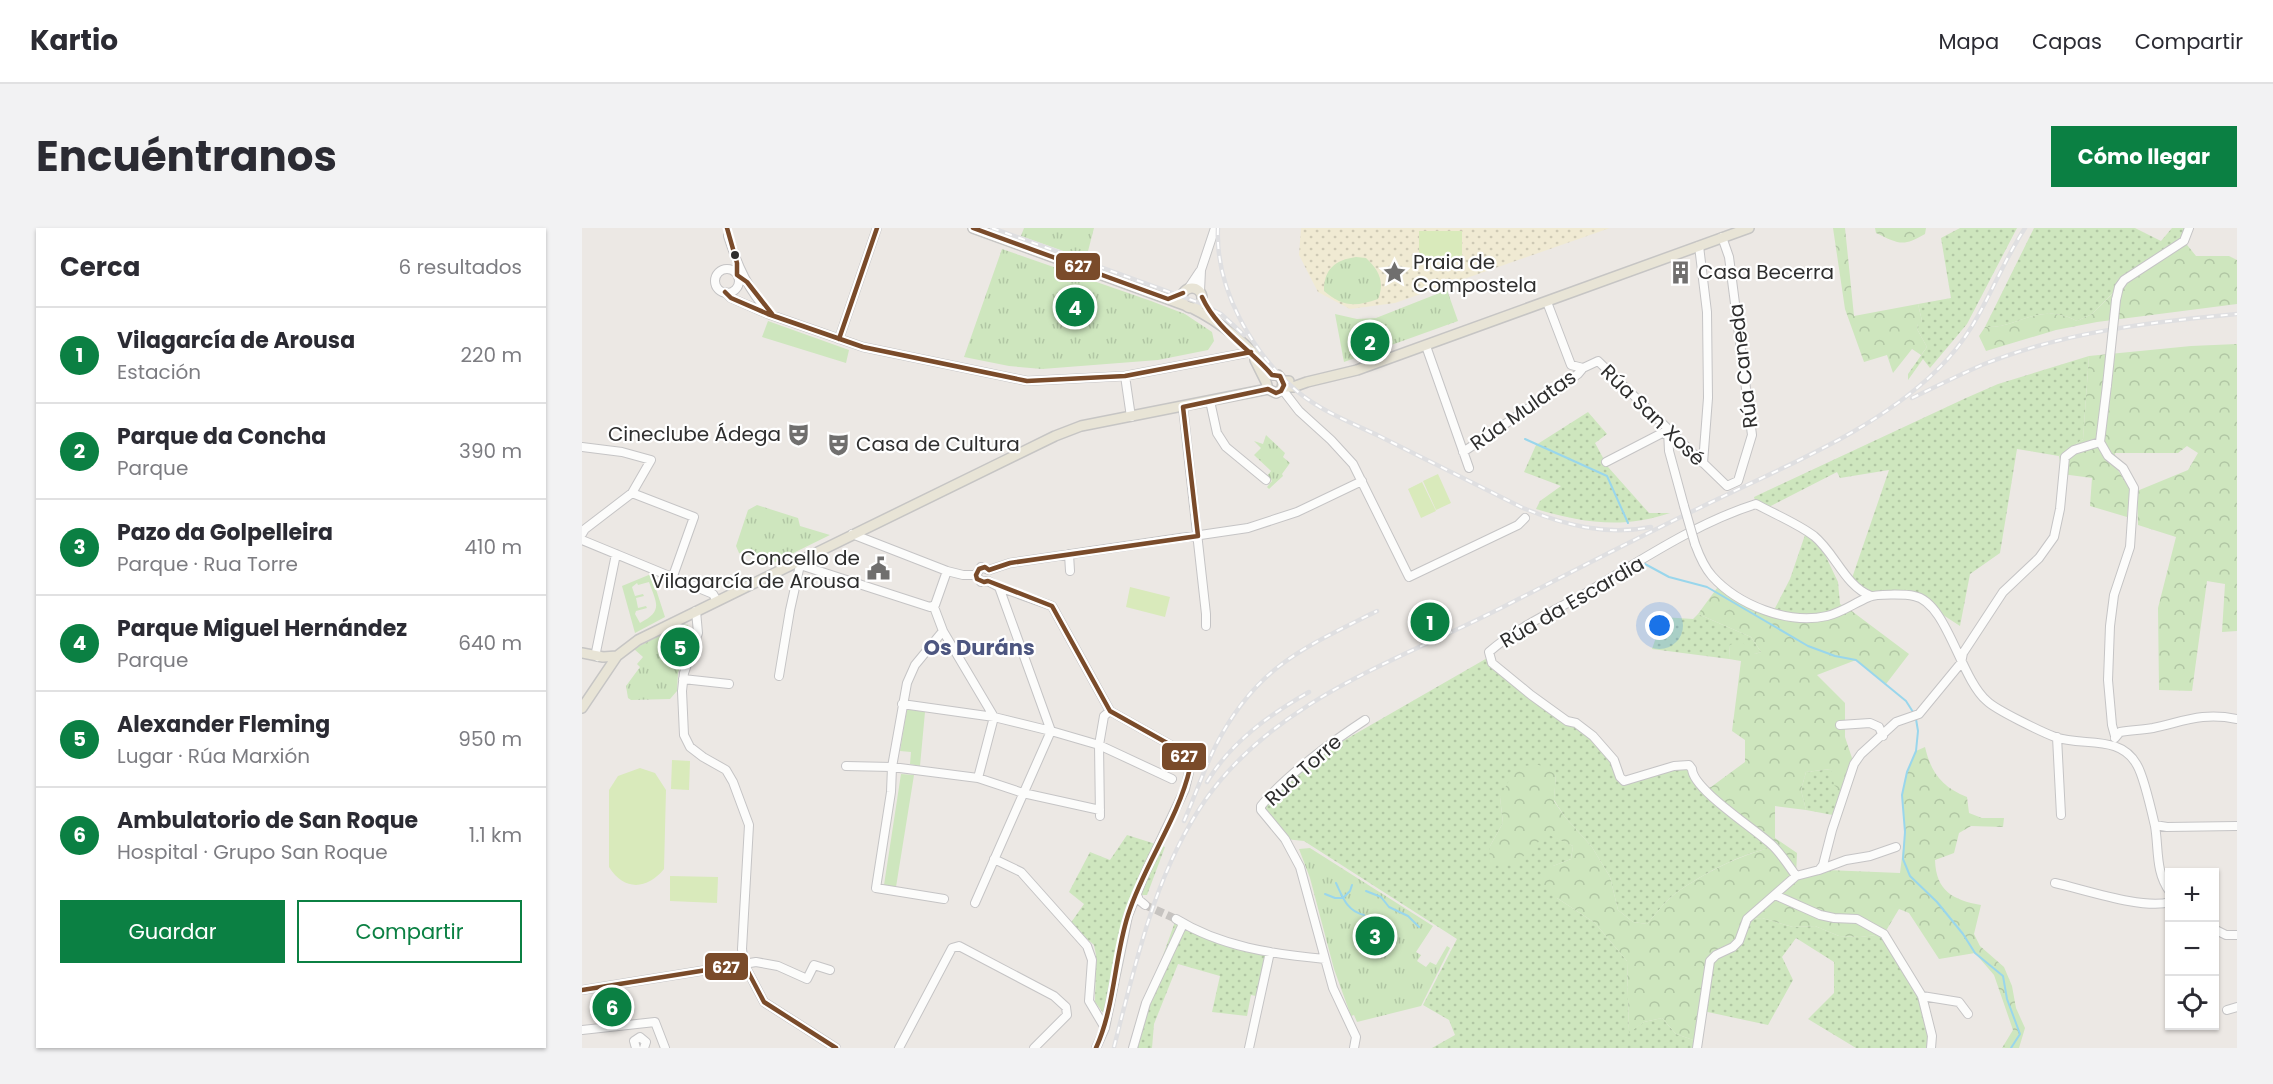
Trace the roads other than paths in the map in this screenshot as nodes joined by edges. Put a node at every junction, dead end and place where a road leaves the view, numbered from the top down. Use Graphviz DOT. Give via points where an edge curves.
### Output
graph roads {
  1 [pos="878,228"];
  2 [pos="973,228"];
  3 [pos="1215,228"];
  4 [pos="1749,228"];
  5 [pos="2189,228"];
  6 [pos="728,232"];
  7 [pos="1725,234"];
  8 [pos="1699,246"];
  9 [pos="737,263"];
  10 [pos="1201,270"];
  11 [pos="734,272"];
  12 [pos="747,282"];
  13 [pos="1185,291"];
  14 [pos="725,292"];
  15 [pos="1201,294"];
  16 [pos="1168,299"];
  17 [pos="1547,302"];
  18 [pos="1188,307"];
  19 [pos="766,308"];
  20 [pos="755,309"];
  21 [pos="772,315"];
  22 [pos="1214,319"];
  23 [pos="839,339"];
  24 [pos="1426,346"];
  25 [pos="1251,352"];
  26 [pos="1583,368"];
  27 [pos="1125,376"];
  28 [pos="1276,385"];
  29 [pos="1210,401"];
  30 [pos="1183,407"];
  31 [pos="1131,417"];
  32 [pos="1668,430"];
  33 [pos="2100,442"];
  34 [pos="582,447"];
  35 [pos="1463,452"];
  36 [pos="1606,462"];
  37 [pos="1703,463"];
  38 [pos="1469,468"];
  39 [pos="1266,480"];
  40 [pos="1362,481"];
  41 [pos="1727,486"];
  42 [pos="633,493"];
  43 [pos="1525,518"];
  44 [pos="582,534"];
  45 [pos="852,534"];
  46 [pos="1198,536"];
  47 [pos="582,540"];
  48 [pos="616,554"];
  49 [pos="1069,554"];
  50 [pos="797,564"];
  51 [pos="989,570"];
  52 [pos="947,571"];
  53 [pos="1070,571"];
  54 [pos="976,575"];
  55 [pos="673,576"];
  56 [pos="988,580"];
  57 [pos="999,587"];
  58 [pos="1871,596"];
  59 [pos="715,597"];
  60 [pos="934,606"];
  61 [pos="696,611"];
  62 [pos="1206,626"];
  63 [pos="943,631"];
  64 [pos="582,653"];
  65 [pos="617,656"];
  66 [pos="600,657"];
  67 [pos="1961,663"];
  68 [pos="779,676"];
  69 [pos="683,679"];
  70 [pos="598,684"];
  71 [pos="729,684"];
  72 [pos="584,703"];
  73 [pos="902,704"];
  74 [pos="1110,711"];
  75 [pos="994,717"];
  76 [pos="2237,719"];
  77 [pos="1365,720"];
  78 [pos="1840,724"];
  79 [pos="1051,731"];
  80 [pos="1883,736"];
  81 [pos="2115,736"];
  82 [pos="2057,737"];
  83 [pos="1100,745"];
  84 [pos="2114,745"];
  85 [pos="846,766"];
  86 [pos="892,767"];
  87 [pos="978,778"];
  88 [pos="1172,779"];
  89 [pos="1023,793"];
  90 [pos="2061,815"];
  91 [pos="2155,825"];
  92 [pos="2237,826"];
  93 [pos="1896,847"];
  94 [pos="994,859"];
  95 [pos="1819,870"];
  96 [pos="1796,876"];
  97 [pos="2055,883"];
  98 [pos="2165,884"];
  99 [pos="1137,895"];
  100 [pos="1775,895"];
  101 [pos="944,898"];
  102 [pos="975,903"];
  103 [pos="2165,903"];
  104 [pos="1145,904"];
  105 [pos="2219,932"];
  106 [pos="2237,935"];
  107 [pos="1270,952"];
  108 [pos="1325,959"];
  109 [pos="744,964"];
  110 [pos="830,970"];
  111 [pos="582,990"];
  112 [pos="1922,996"];
  113 [pos="2237,1007"];
  114 [pos="2227,1010"];
  115 [pos="1968,1014"];
  116 [pos="639,1023"];
  117 [pos="1105,1028"];
  118 [pos="582,1030"];
  119 [pos="642,1038"];
  120 [pos="636,1048"];
  121 [pos="644,1048"];
  122 [pos="665,1048"];
  123 [pos="836,1048"];
  124 [pos="899,1048"];
  125 [pos="1034,1048"];
  126 [pos="1096,1048"];
  127 [pos="1133,1048"];
  128 [pos="1249,1048"];
  129 [pos="1354,1048"];
  130 [pos="1697,1048"];
  131 [pos="1931,1048"];
  1 -- 23 [label="street"];
  2 -- 16 [label="main road"];
  3 -- 10 [label="street"];
  4 -- 7 [label="main road"];
  5 -- 33 [label="street, bridge" via="2184,241 2119,287"];
  6 -- 9 [label="street"];
  6 -- 11 [label="street"];
  7 -- 8 [label="main road"];
  7 -- 41 [label="street, Rúa Caneda" via="1752,435 1738,481"];
  8 -- 17 [label="main road"];
  8 -- 37 [label="street" via="1707,312 1708,398"];
  9 -- 11 [label="street"];
  9 -- 12 [label="street"];
  10 -- 13 [label="street"];
  10 -- 15 [label="street"];
  11 -- 12 [label="street"];
  11 -- 14 [label="street" via="739,281 737,287"];
  11 -- 14 [label="street" via="725,269 717,276 717,286"];
  12 -- 19 [label="street"];
  13 -- 15 [label="main road" via="1194,288"];
  13 -- 16 [label="main road"];
  13 -- 18 [label="main road" via="1182,300"];
  14 -- 20 [label="street"];
  15 -- 18 [label="main road" via="1198,305"];
  15 -- 22 [label="main road"];
  16 -- 18 [label="main road"];
  17 -- 24 [label="main road"];
  17 -- 26 [label="street, Rúa San Xosé" via="1568,362"];
  18 -- 22 [label="main road"];
  19 -- 20 [label="street"];
  19 -- 21 [label="street"];
  20 -- 21 [label="street"];
  21 -- 23 [label="street"];
  22 -- 25 [label="main road"];
  23 -- 27 [label="street" via="1028,381"];
  24 -- 28 [label="main road" via="1293,387"];
  24 -- 35 [label="street"];
  25 -- 27 [label="street"];
  25 -- 28 [label="main road"];
  26 -- 32 [label="street, Rúa San Xosé" via="1598,361"];
  26 -- 35 [label="street, Rúa Mulatas"];
  27 -- 31 [label="street"];
  28 -- 29 [label="main road"];
  28 -- 40 [label="street" via="1343,452"];
  29 -- 30 [label="main road"];
  29 -- 39 [label="street" via="1217,433 1226,447"];
  30 -- 31 [label="main road"];
  30 -- 46 [label="street"];
  31 -- 45 [label="main road" via="1064,432"];
  32 -- 36 [label="street"];
  32 -- 37 [label="street, Rúa San Xosé"];
  32 -- 58 [label="street, bridge" via="1669,451 1702,562 1732,594 1773,612 1805,618 1849,609"];
  33 -- 67 [label="street" via="2065,457 2054,537 2039,558 2003,592 1963,653"];
  33 -- 81 [label="street" via="2108,456 2123,468 2134,488 2130,547 2114,596 2110,626 2108,680"];
  34 -- 42 [label="street" via="651,460"];
  35 -- 38 [label="street"];
  37 -- 41 [label="street, Rúa San Xosé"];
  40 -- 43 [label="street" via="1409,577 1518,525"];
  40 -- 46 [label="street" via="1280,519"];
  42 -- 44 [label="street"];
  42 -- 55 [label="street" via="694,517"];
  45 -- 50 [label="main road"];
  45 -- 52 [label="street"];
  46 -- 49 [label="street"];
  46 -- 62 [label="street"];
  47 -- 48 [label="street"];
  48 -- 55 [label="street"];
  48 -- 66 [label="street" via="596,652"];
  49 -- 51 [label="street" via="1002,564"];
  49 -- 53 [label="street"];
  50 -- 59 [label="main road"];
  50 -- 60 [label="street"];
  50 -- 68 [label="street"];
  51 -- 54 [label="street" via="981,567"];
  51 -- 56 [label="street"];
  52 -- 54 [label="street"];
  52 -- 60 [label="street"];
  54 -- 56 [label="street" via="981,582"];
  55 -- 59 [label="street"];
  56 -- 57 [label="street"];
  57 -- 74 [label="street" via="1052,606"];
  57 -- 79 [label="street"];
  58 -- 67 [label="street" via="1914,596 1927,601 1938,613"];
  58 -- 96 [label="street, Rúa da Escardia" via="1851,581 1812,534 1756,504 1685,536 1489,652 1492,663 1531,695 1593,736 1614,760 1624,781 1689,765 1703,788 1774,847"];
  59 -- 61 [label="main road"];
  60 -- 63 [label="street"];
  61 -- 65 [label="main road" via="638,640"];
  61 -- 69 [label="street" via="698,633"];
  63 -- 73 [label="street" via="915,664"];
  63 -- 75 [label="street"];
  64 -- 66 [label="main road"];
  65 -- 66 [label="main road"];
  65 -- 70 [label="main road"];
  66 -- 70 [label="street" via="607,665"];
  67 -- 80 [label="street" via="1919,714 1896,722"];
  67 -- 82 [label="street" via="1987,702"];
  69 -- 71 [label="street"];
  69 -- 109 [label="street" via="684,735 690,747 726,770 749,825"];
  70 -- 72 [label="main road"];
  73 -- 75 [label="street"];
  73 -- 86 [label="street"];
  74 -- 83 [label="street" via="1104,716"];
  74 -- 99 [label="street" via="1176,748 1190,768 1185,789"];
  75 -- 79 [label="street"];
  75 -- 87 [label="street"];
  76 -- 81 [label="street" via="2200,716"];
  77 -- 108 [label="street, Rua Torre" via="1280,786 1261,806 1297,860"];
  78 -- 80 [label="street" via="1870,723 1879,727"];
  79 -- 83 [label="street"];
  79 -- 89 [label="street"];
  80 -- 95 [label="street" via="1854,764"];
  81 -- 84 [label="street"];
  82 -- 84 [label="street"];
  82 -- 90 [label="street"];
  83 -- 88 [label="street"];
  83 -- 89 [label="street" via="1100,813"];
  84 -- 91 [label="street" via="2130,755 2138,766"];
  85 -- 86 [label="street"];
  86 -- 87 [label="street"];
  86 -- 101 [label="street" via="876,888"];
  87 -- 89 [label="street"];
  89 -- 94 [label="street"];
  91 -- 92 [label="street"];
  91 -- 98 [label="street" via="2160,873"];
  93 -- 95 [label="street"];
  94 -- 102 [label="street"];
  94 -- 117 [label="street" via="1021,872 1087,946 1092,960 1089,1001"];
  95 -- 96 [label="street"];
  96 -- 100 [label="street"];
  97 -- 103 [label="street" via="2113,898"];
  99 -- 104 [label="street"];
  99 -- 117 [label="street" via="1128,916"];
  100 -- 112 [label="street" via="1820,915 1857,919 1884,934"];
  100 -- 130 [label="street" via="1747,919 1739,941 1710,961"];
  105 -- 106 [label="street"];
  107 -- 108 [label="street"];
  107 -- 127 [label="street" via="1221,942 1179,922 1146,1002"];
  107 -- 128 [label="street"];
  108 -- 129 [label="street" via="1333,988 1356,1037"];
  109 -- 110 [label="street" via="765,962 807,979 814,965"];
  109 -- 111 [label="street"];
  109 -- 123 [label="street" via="764,1002"];
  112 -- 115 [label="street" via="1959,1002"];
  112 -- 131 [label="street" via="1932,1036"];
  113 -- 114 [label="street"];
  116 -- 118 [label="street"];
  116 -- 119 [label="street"];
  116 -- 122 [label="street" via="655,1022"];
  117 -- 126 [label="street"];
  119 -- 120 [label="street" via="635,1040"];
  119 -- 121 [label="street" via="646,1042"];
  124 -- 125 [label="street" via="952,948 959,946 1054,996 1066,1007 1064,1018"];
}
